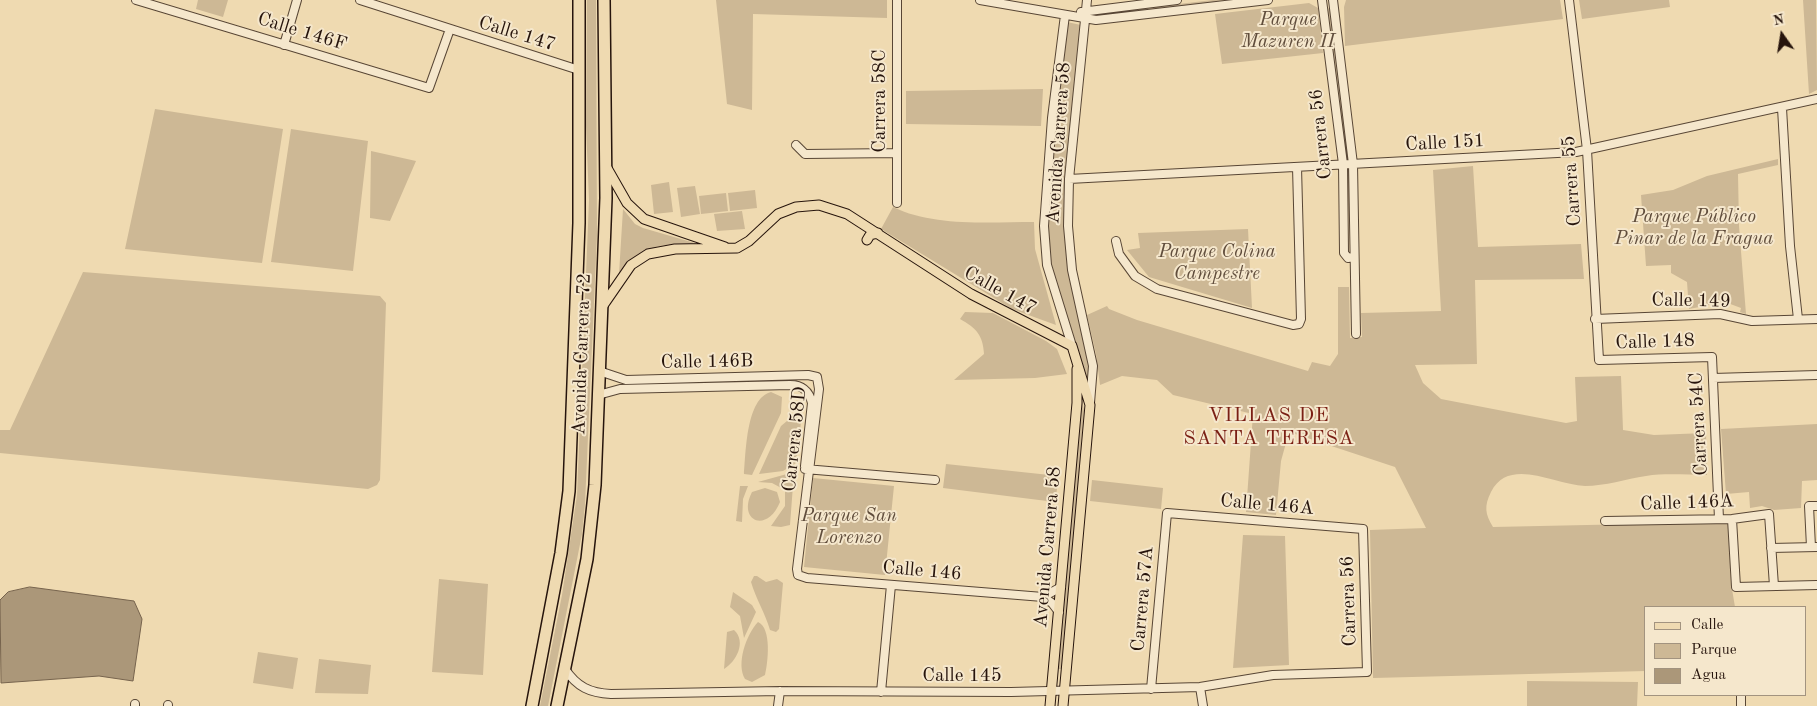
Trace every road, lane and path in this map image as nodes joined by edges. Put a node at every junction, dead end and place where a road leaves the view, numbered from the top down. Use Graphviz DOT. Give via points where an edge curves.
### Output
graph roads {
  1 [pos="136,0"];
  2 [pos="296,0"];
  3 [pos="360,0"];
  4 [pos="579,0"];
  5 [pos="604,0"];
  6 [pos="896,0"];
  7 [pos="980,0"];
  8 [pos="1087,0"];
  9 [pos="1177,0"];
  10 [pos="1268,0"];
  11 [pos="1322,0"];
  12 [pos="1333,0"];
  13 [pos="1569,0"];
  14 [pos="1086,15"];
  15 [pos="1065,16"];
  16 [pos="450,29"];
  17 [pos="284,44"];
  18 [pos="579,70"];
  19 [pos="1817,99"];
  20 [pos="1782,108"];
  21 [pos="796,145"];
  22 [pos="1587,150"];
  23 [pos="897,153"];
  24 [pos="1516,155"];
  25 [pos="1343,164"];
  26 [pos="1352,164"];
  27 [pos="1517,165"];
  28 [pos="606,166"];
  29 [pos="1297,167"];
  30 [pos="1069,179"];
  31 [pos="897,202"];
  32 [pos="1116,241"];
  33 [pos="733,249"];
  34 [pos="1353,257"];
  35 [pos="602,307"];
  36 [pos="1595,319"];
  37 [pos="1798,319"];
  38 [pos="1817,319"];
  39 [pos="1356,334"];
  40 [pos="1072,346"];
  41 [pos="1712,357"];
  42 [pos="1599,360"];
  43 [pos="1077,361"];
  44 [pos="599,371"];
  45 [pos="1817,375"];
  46 [pos="817,377"];
  47 [pos="1713,378"];
  48 [pos="644,379"];
  49 [pos="644,389"];
  50 [pos="806,390"];
  51 [pos="598,395"];
  52 [pos="1090,405"];
  53 [pos="807,469"];
  54 [pos="935,480"];
  55 [pos="1813,506"];
  56 [pos="1168,513"];
  57 [pos="1719,519"];
  58 [pos="1732,519"];
  59 [pos="1605,521"];
  60 [pos="1363,529"];
  61 [pos="1814,547"];
  62 [pos="1771,548"];
  63 [pos="798,575"];
  64 [pos="891,585"];
  65 [pos="1817,585"];
  66 [pos="1061,586"];
  67 [pos="1774,586"];
  68 [pos="1043,597"];
  69 [pos="1059,612"];
  70 [pos="565,669"];
  71 [pos="1367,672"];
  72 [pos="1200,688"];
  73 [pos="1151,689"];
  74 [pos="1052,691"];
  75 [pos="1064,691"];
  76 [pos="780,692"];
  77 [pos="881,692"];
  78 [pos="532,706"];
  79 [pos="557,706"];
  80 [pos="778,706"];
  81 [pos="1050,706"];
  82 [pos="1063,706"];
  83 [pos="1203,706"];
  1 -- 17 [label="street, Calle 146F"];
  2 -- 17 [label="street"];
  3 -- 16 [label="street, Calle 147"];
  4 -- 18 [label="highway, Avenida Carrera 72"];
  5 -- 28 [label="highway, Avenida Carrera 72"];
  6 -- 23 [label="street, Carrera 58C"];
  7 -- 15 [label="street"];
  8 -- 14 [label="street, Avenida Carrera 58"];
  9 -- 14 [label="street"];
  10 -- 14 [label="street" via="1096,20"];
  11 -- 25 [label="street, Carrera 56"];
  12 -- 26 [label="street, Carrera 56"];
  13 -- 22 [label="street, Carrera 55"];
  14 -- 15 [label="street"];
  14 -- 30 [label="street, Avenida Carrera 58"];
  15 -- 40 [label="street, Avenida Carrera 58" via="1052,118 1044,226 1047,265"];
  16 -- 17 [label="street, Calle 146F" via="429,88"];
  16 -- 18 [label="street, Calle 147"];
  18 -- 78 [label="highway, Avenida Carrera 72" via="579,223 569,491 561,553"];
  19 -- 20 [label="street, Calle 151"];
  20 -- 22 [label="street, Calle 151"];
  20 -- 37 [label="street"];
  21 -- 23 [label="street" via="805,154"];
  22 -- 24 [label="street, Calle 151"];
  22 -- 36 [label="street, Carrera 55"];
  23 -- 31 [label="street, Carrera 58C"];
  24 -- 26 [label="street, Calle 151"];
  24 -- 27 [label="street"];
  25 -- 26 [label="street, Calle 151"];
  25 -- 29 [label="street, Calle 151"];
  25 -- 34 [label="street, Carrera 56" via="1344,253 1348,258"];
  26 -- 34 [label="street, Carrera 56"];
  28 -- 33 [label="main road" via="627,202 644,219"];
  28 -- 35 [label="highway, Avenida Carrera 72"];
  29 -- 30 [label="street, Calle 151"];
  29 -- 32 [label="street" via="1299,324 1156,289 1135,276 1119,254"];
  30 -- 52 [label="street, Avenida Carrera 58" via="1071,262 1093,366"];
  33 -- 35 [label="main road" via="675,249 648,254 631,265"];
  33 -- 40 [label="main road, Calle 147" via="749,241 770,220 787,209 808,205 830,206 847,214 872,236 999,310"];
  34 -- 39 [label="street, Carrera 56"];
  35 -- 44 [label="highway, Avenida Carrera 72"];
  36 -- 37 [label="street, Calle 149" via="1720,314 1752,321"];
  36 -- 42 [label="street, Carrera 55"];
  37 -- 38 [label="street, Calle 149"];
  40 -- 43 [label="main road, Avenida Carrera 58"];
  41 -- 42 [label="street, Calle 148"];
  41 -- 47 [label="street, Carrera 54C"];
  43 -- 52 [label="main road, Avenida Carrera 58"];
  43 -- 66 [label="main road, Avenida Carrera 58" via="1077,403"];
  44 -- 48 [label="street, Calle 146B" via="619,378"];
  44 -- 51 [label="highway, Avenida Carrera 72"];
  45 -- 47 [label="street"];
  46 -- 48 [label="street, Calle 146B"];
  46 -- 53 [label="street, Carrera 58D" via="819,389"];
  47 -- 57 [label="street, Carrera 54C"];
  48 -- 49 [label="street"];
  49 -- 50 [label="street, Calle 146B" via="790,385"];
  49 -- 51 [label="street, Calle 146B" via="615,390"];
  50 -- 53 [label="street, Carrera 58D" via="812,403"];
  51 -- 70 [label="highway, Avenida Carrera 72" via="592,521"];
  52 -- 75 [label="main road, Avenida Carrera 58"];
  53 -- 54 [label="street"];
  53 -- 63 [label="street, Carrera 58D"];
  55 -- 61 [label="street"];
  56 -- 60 [label="street, Calle 146A"];
  56 -- 73 [label="street, Carrera 57A"];
  57 -- 58 [label="street, Calle 146A"];
  57 -- 59 [label="street, Calle 146A"];
  58 -- 62 [label="street, Calle 146A" via="1769,514"];
  58 -- 67 [label="street" via="1736,587"];
  60 -- 71 [label="street, Carrera 56"];
  61 -- 62 [label="street"];
  62 -- 67 [label="street"];
  63 -- 64 [label="street, Calle 146"];
  64 -- 68 [label="street, Calle 146"];
  64 -- 77 [label="street"];
  65 -- 67 [label="street"];
  66 -- 68 [label="street"];
  66 -- 69 [label="main road, Avenida Carrera 58"];
  68 -- 69 [label="street"];
  69 -- 74 [label="main road, Avenida Carrera 58"];
  70 -- 76 [label="street, Calle 145" via="582,688 595,693"];
  70 -- 79 [label="highway, Avenida Carrera 72"];
  71 -- 72 [label="street, Calle 145" via="1273,675"];
  72 -- 73 [label="street, Calle 145"];
  72 -- 83 [label="street"];
  73 -- 75 [label="street, Calle 145"];
  74 -- 75 [label="street, Calle 145"];
  74 -- 77 [label="street, Calle 145"];
  74 -- 81 [label="main road, Avenida Carrera 58"];
  75 -- 82 [label="main road, Avenida Carrera 58"];
  76 -- 77 [label="street, Calle 145"];
  76 -- 80 [label="street"];
}
